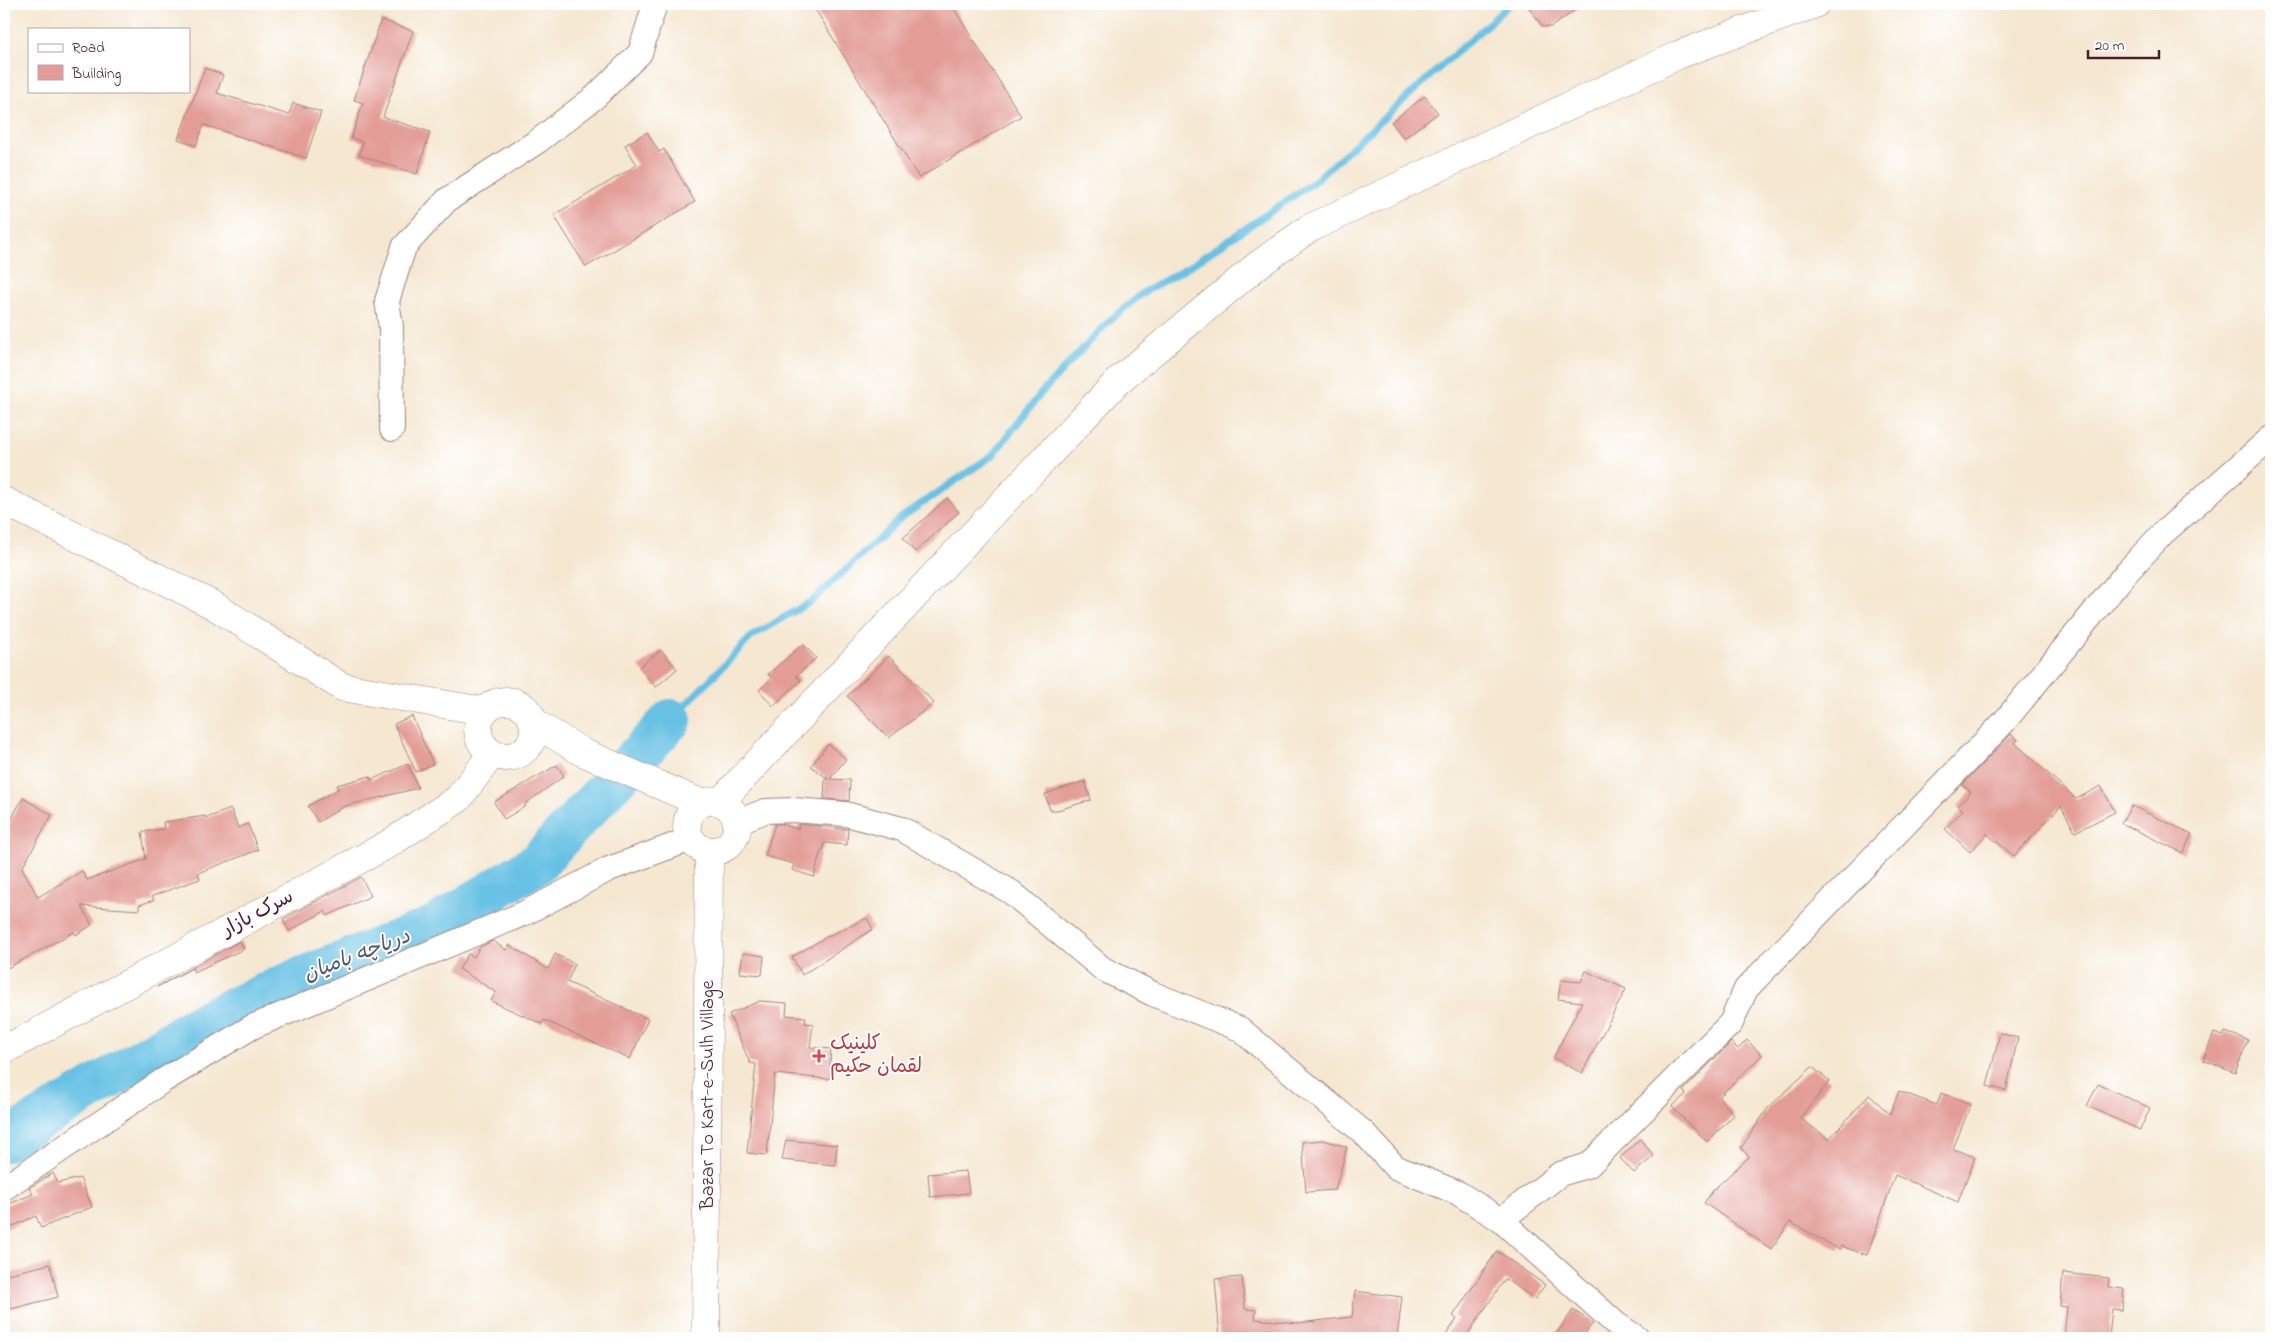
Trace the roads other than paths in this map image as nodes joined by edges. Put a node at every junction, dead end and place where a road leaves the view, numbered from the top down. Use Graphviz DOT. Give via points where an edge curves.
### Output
graph roads {
  1 [pos="655,4"];
  2 [pos="1815,4"];
  3 [pos="392,429"];
  4 [pos="2271,438"];
  5 [pos="4,501"];
  6 [pos="484,711"];
  7 [pos="531,732"];
  8 [pos="492,754"];
  9 [pos="737,822"];
  10 [pos="702,823"];
  11 [pos="4,1050"];
  12 [pos="4,1188"];
  13 [pos="1501,1220"];
  14 [pos="706,1338"];
  15 [pos="1637,1338"];
  1 -- 3 [label="street" via="640,53 595,97 538,141 447,200 404,247 387,301 391,327"];
  2 -- 10 [label="main road" via="1678,55 1308,229 1258,265 1119,380"];
  4 -- 13 [label="street" via="2162,534 2126,573 2004,722 1746,989 1731,1023 1589,1165 1560,1174"];
  5 -- 6 [label="main road" via="213,605 342,687"];
  6 -- 7 [label="main road" via="497,703 512,702 525,709"];
  6 -- 8 [label="main road" via="478,734"];
  7 -- 8 [label="main road" via="517,754 500,757"];
  7 -- 10 [label="main road" via="577,760 658,793"];
  8 -- 11 [label="main road, سرک بازار" via="458,799 387,845"];
  9 -- 10 [label="main road" via="732,810"];
  9 -- 10 [label="main road" via="735,837 724,848"];
  9 -- 13 [label="street" via="765,811 793,810 846,814 902,829 1011,892 1103,969 1153,994 1240,1029 1364,1132 1395,1167 1458,1193"];
  10 -- 12 [label="street" via="525,913 252,1027 164,1080"];
  10 -- 14 [label="main road, Bazar To Kart-e-Sulh Village"];
  13 -- 15 [label="street" via="1616,1324"];
}
